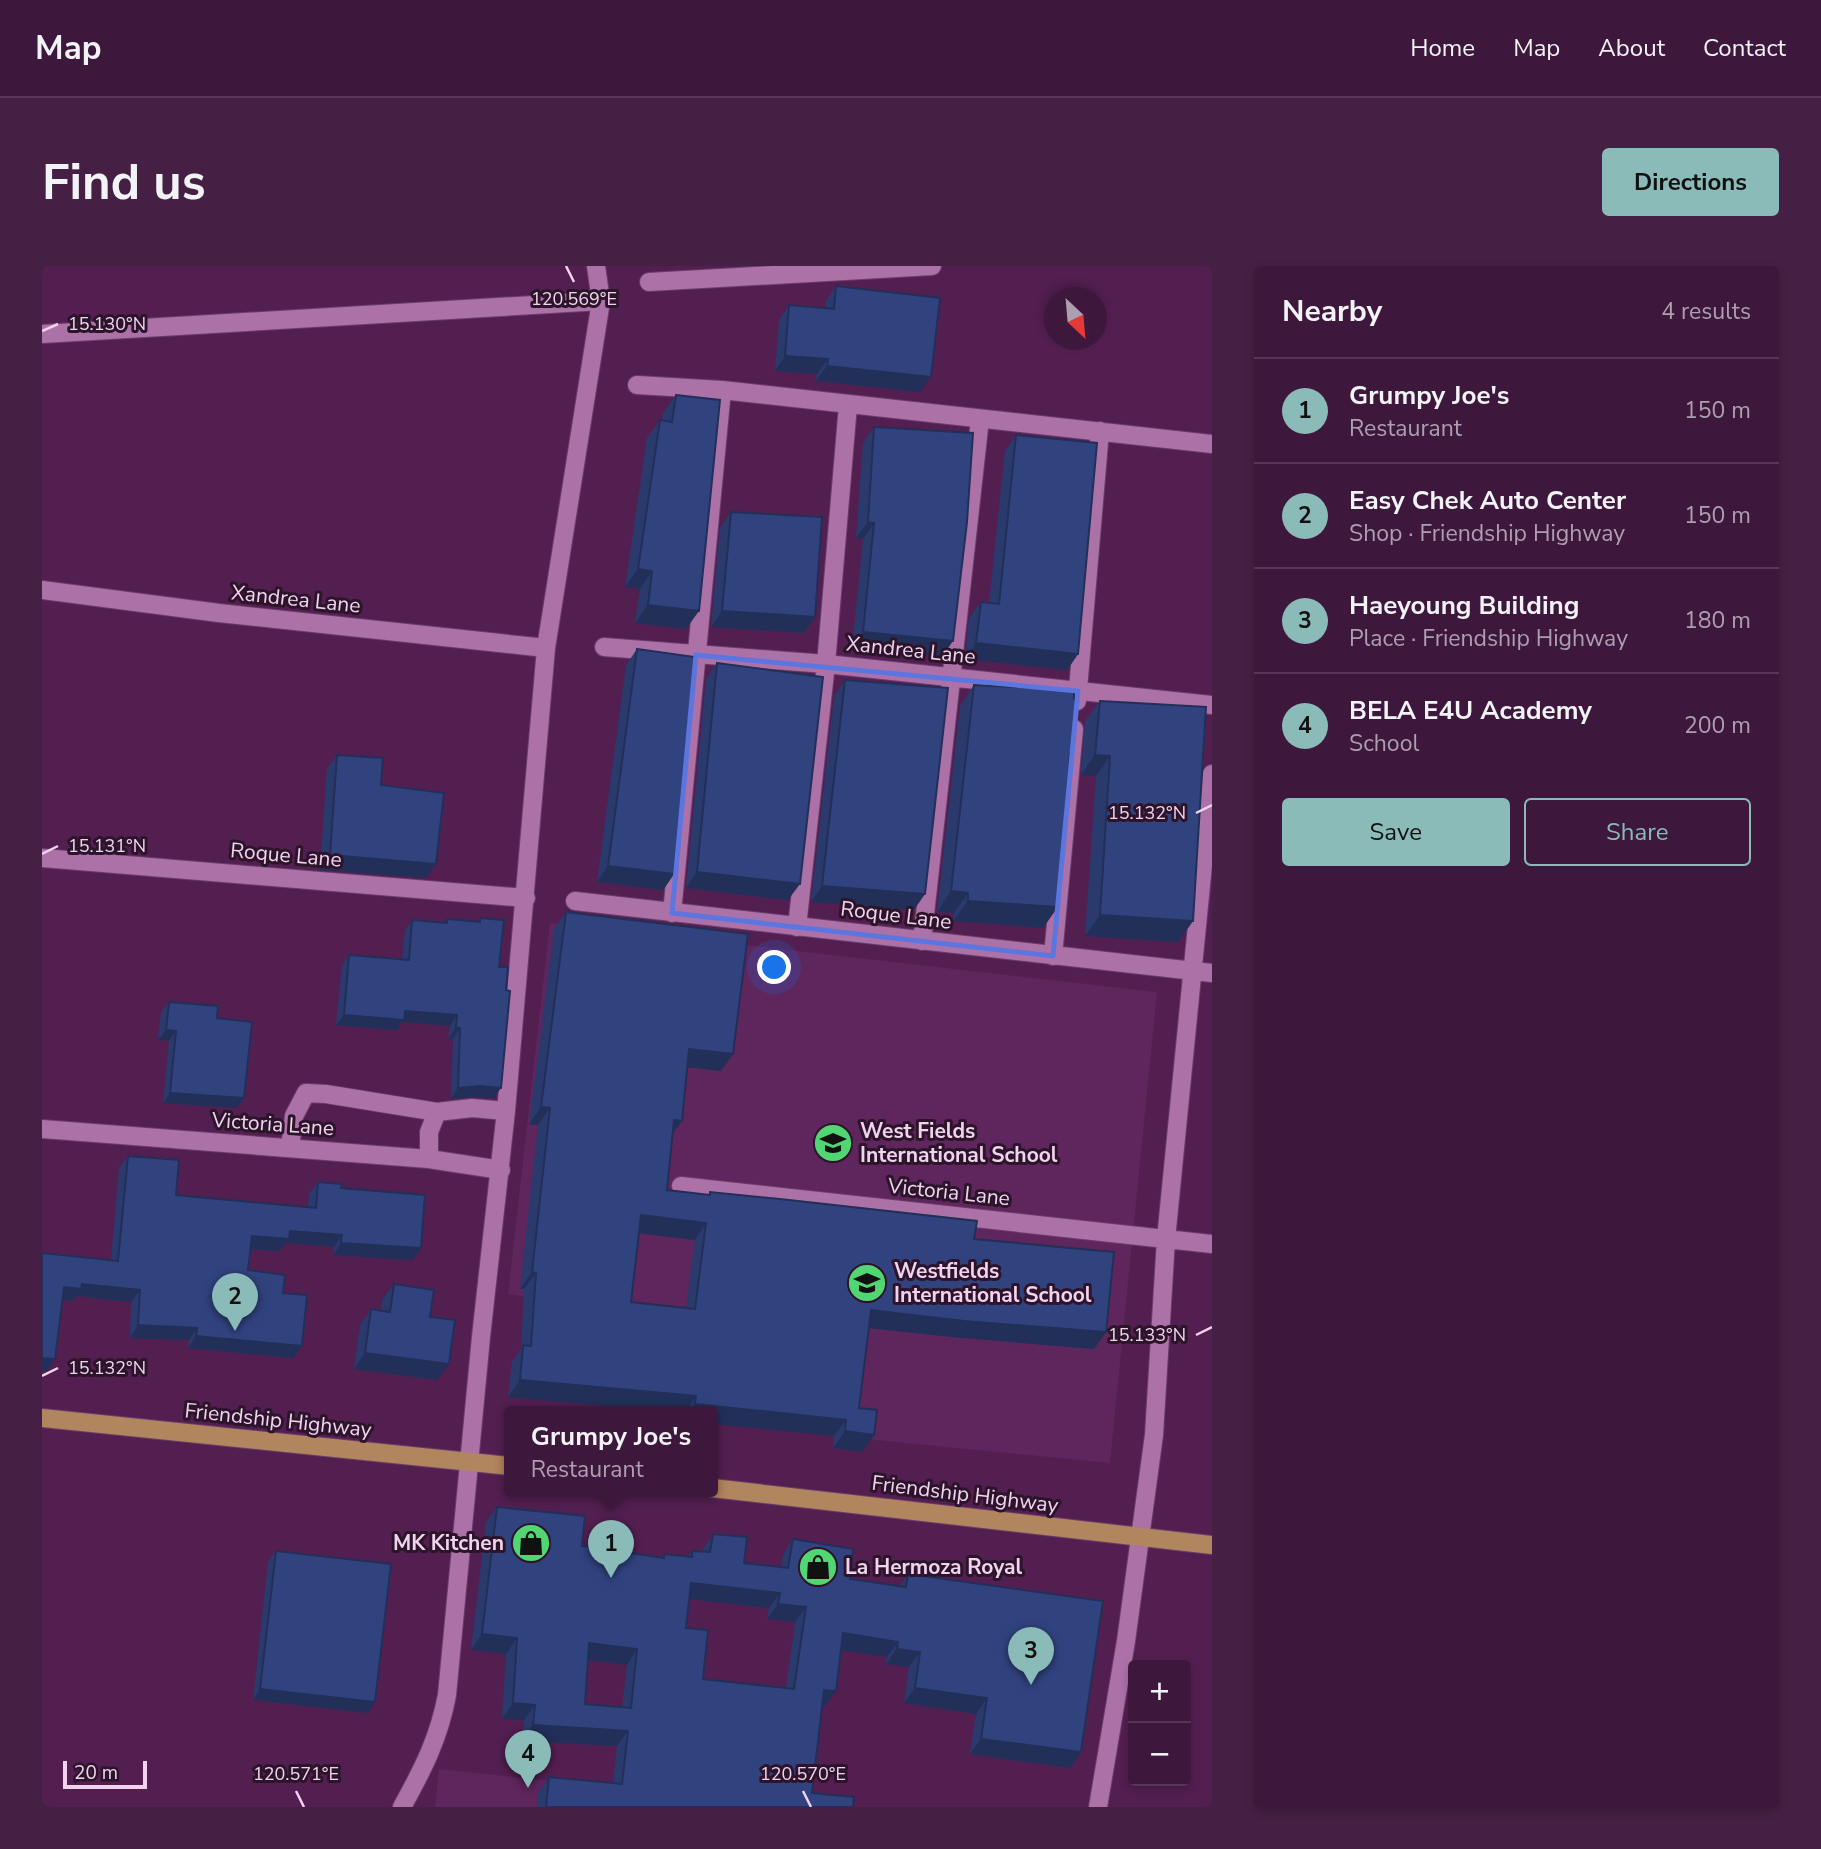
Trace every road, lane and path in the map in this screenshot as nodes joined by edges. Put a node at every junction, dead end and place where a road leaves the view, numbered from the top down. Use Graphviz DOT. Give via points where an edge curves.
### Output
graph roads {
  1 [pos="596,266"];
  2 [pos="932,266"];
  3 [pos="649,282"];
  4 [pos="601,301"];
  5 [pos="42,334"];
  6 [pos="637,385"];
  7 [pos="722,390"];
  8 [pos="848,405"];
  9 [pos="980,419"];
  10 [pos="1100,432"];
  11 [pos="1212,443"];
  12 [pos="42,590"];
  13 [pos="604,647"];
  14 [pos="547,648"];
  15 [pos="696,655"];
  16 [pos="826,664"];
  17 [pos="952,677"];
  18 [pos="1078,691"];
  19 [pos="1212,705"];
  20 [pos="1212,774"];
  21 [pos="42,858"];
  22 [pos="526,898"];
  23 [pos="575,901"];
  24 [pos="672,913"];
  25 [pos="797,927"];
  26 [pos="922,941"];
  27 [pos="1052,956"];
  28 [pos="1193,971"];
  29 [pos="1212,973"];
  30 [pos="506,1111"];
  31 [pos="437,1112"];
  32 [pos="42,1129"];
  33 [pos="290,1148"];
  34 [pos="429,1159"];
  35 [pos="501,1170"];
  36 [pos="681,1186"];
  37 [pos="1166,1239"];
  38 [pos="1212,1244"];
  39 [pos="42,1418"];
  40 [pos="469,1462"];
  41 [pos="504,1466"];
  42 [pos="718,1489"];
  43 [pos="1141,1538"];
  44 [pos="1212,1545"];
  45 [pos="402,1807"];
  46 [pos="1098,1807"];
  1 -- 4 [label="street"];
  2 -- 3 [label="street"];
  4 -- 5 [label="street"];
  4 -- 14 [label="street"];
  6 -- 7 [label="street"];
  7 -- 8 [label="street"];
  7 -- 15 [label="street"];
  8 -- 9 [label="street"];
  8 -- 16 [label="street"];
  9 -- 10 [label="street"];
  9 -- 17 [label="street"];
  10 -- 11 [label="street"];
  10 -- 18 [label="street"];
  12 -- 14 [label="street, Xandrea Lane"];
  13 -- 15 [label="street, Xandrea Lane"];
  14 -- 22 [label="street"];
  15 -- 16 [label="street, Xandrea Lane"];
  15 -- 24 [label="street"];
  16 -- 17 [label="street, Xandrea Lane"];
  16 -- 25 [label="street"];
  17 -- 18 [label="street, Xandrea Lane"];
  17 -- 26 [label="street"];
  18 -- 19 [label="street, Xandrea Lane"];
  18 -- 27 [label="street"];
  20 -- 28 [label="street"];
  21 -- 22 [label="street, Roque Lane"];
  22 -- 30 [label="street"];
  23 -- 24 [label="street, Roque Lane"];
  24 -- 25 [label="street, Roque Lane"];
  25 -- 26 [label="street, Roque Lane"];
  26 -- 27 [label="street, Roque Lane"];
  27 -- 28 [label="street, Roque Lane"];
  28 -- 29 [label="street, Roque Lane"];
  28 -- 37 [label="street"];
  30 -- 31 [label="street"];
  30 -- 35 [label="street"];
  31 -- 33 [label="street" via="306,1093 294,1116"];
  31 -- 34 [label="street" via="429,1132"];
  32 -- 33 [label="street, Victoria Lane"];
  33 -- 34 [label="street, Victoria Lane"];
  34 -- 35 [label="street, Victoria Lane"];
  35 -- 40 [label="street"];
  36 -- 37 [label="street, Victoria Lane"];
  37 -- 38 [label="street, Victoria Lane"];
  37 -- 43 [label="street" via="1154,1435"];
  39 -- 40 [label="main road, Friendship Highway"];
  40 -- 41 [label="main road, Friendship Highway"];
  40 -- 45 [label="street" via="443,1719 426,1764"];
  42 -- 43 [label="main road, Friendship Highway"];
  43 -- 44 [label="main road, Friendship Highway"];
  43 -- 46 [label="street"];
}
